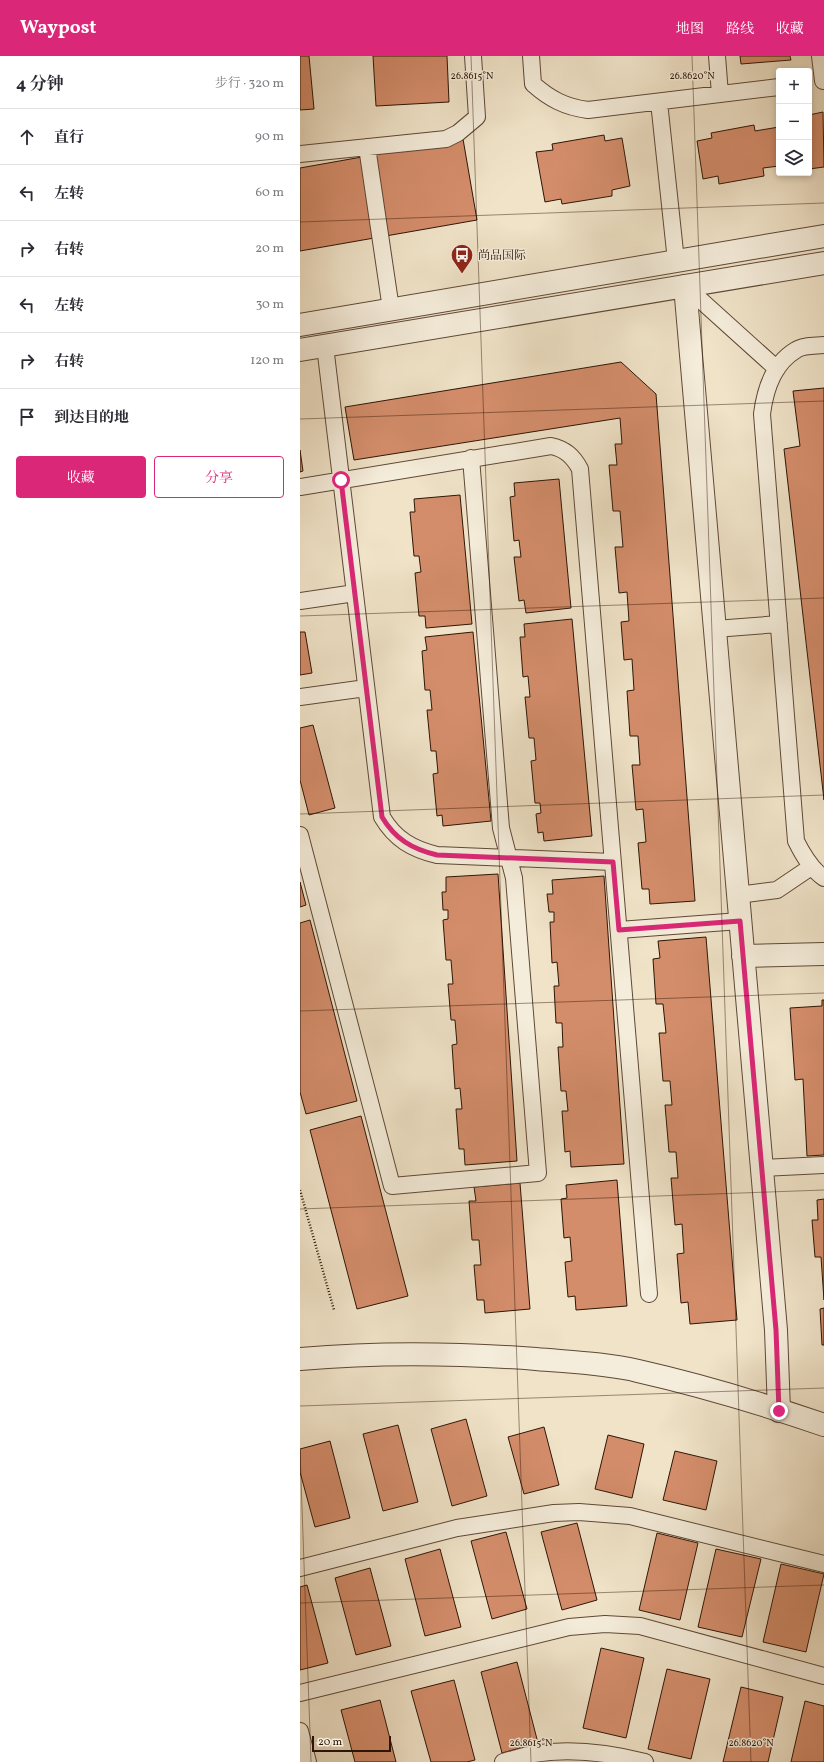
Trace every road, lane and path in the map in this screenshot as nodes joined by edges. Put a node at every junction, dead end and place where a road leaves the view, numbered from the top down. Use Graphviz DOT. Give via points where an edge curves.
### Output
graph roads {
  1 [pos="473,56"];
  2 [pos="530,56"];
  3 [pos="717,56"];
  4 [pos="820,56"];
  5 [pos="819,82"];
  6 [pos="776,87"];
  7 [pos="720,94"];
  8 [pos="659,102"];
  9 [pos="367,147"];
  10 [pos="300,154"];
  11 [pos="824,236"];
  12 [pos="676,261"];
  13 [pos="824,262"];
  14 [pos="685,286"];
  15 [pos="391,309"];
  16 [pos="300,324"];
  17 [pos="824,345"];
  18 [pos="325,346"];
  19 [pos="300,350"];
  20 [pos="777,369"];
  21 [pos="471,458"];
  22 [pos="341,480"];
  23 [pos="300,487"];
  24 [pos="355,593"];
  25 [pos="300,601"];
  26 [pos="779,624"];
  27 [pos="715,630"];
  28 [pos="366,688"];
  29 [pos="300,697"];
  30 [pos="300,835"];
  31 [pos="509,858"];
  32 [pos="613,862"];
  33 [pos="811,866"];
  34 [pos="824,878"];
  35 [pos="738,895"];
  36 [pos="740,921"];
  37 [pos="619,930"];
  38 [pos="824,954"];
  39 [pos="743,956"];
  40 [pos="824,1165"];
  41 [pos="762,1168"];
  42 [pos="300,1190"];
  43 [pos="649,1294"];
  44 [pos="334,1310"];
  45 [pos="300,1360"];
  46 [pos="779,1411"];
  47 [pos="824,1425"];
  48 [pos="824,1564"];
  49 [pos="300,1568"];
  50 [pos="824,1676"];
  51 [pos="300,1693"];
  52 [pos="300,1731"];
  53 [pos="308,1762"];
  54 [pos="503,1762"];
  55 [pos="645,1762"];
  1 -- 9 [label="lane" via="478,117 446,139"];
  2 -- 8 [label="lane" via="533,84 562,104 588,110"];
  3 -- 7 [label="lane"];
  4 -- 5 [label="lane"];
  6 -- 7 [label="lane"];
  7 -- 8 [label="lane"];
  8 -- 12 [label="lane"];
  9 -- 10 [label="lane"];
  9 -- 15 [label="lane"];
  11 -- 12 [label="street"];
  12 -- 15 [label="street"];
  13 -- 14 [label="street"];
  14 -- 18 [label="street"];
  14 -- 20 [label="lane"];
  14 -- 27 [label="street"];
  15 -- 16 [label="street"];
  17 -- 20 [label="lane" via="797,349"];
  18 -- 19 [label="street"];
  18 -- 22 [label="lane"];
  20 -- 26 [label="lane" via="767,387 762,414"];
  21 -- 22 [label="lane"];
  21 -- 31 [label="lane" via="501,828"];
  21 -- 32 [label="lane" via="551,446 569,453 580,469"];
  22 -- 23 [label="lane"];
  22 -- 24 [label="lane"];
  24 -- 25 [label="lane"];
  24 -- 28 [label="lane"];
  26 -- 27 [label="lane"];
  26 -- 33 [label="lane" via="796,841"];
  27 -- 35 [label="street"];
  28 -- 29 [label="lane"];
  28 -- 31 [label="lane" via="382,817 388,828 406,844 437,855"];
  30 -- 31 [label="lane" via="392,1186 538,1173 514,878"];
  31 -- 32 [label="lane"];
  32 -- 37 [label="lane"];
  33 -- 34 [label="lane"];
  33 -- 35 [label="lane" via="777,890"];
  35 -- 36 [label="street"];
  36 -- 37 [label="lane"];
  36 -- 39 [label="street"];
  37 -- 43 [label="lane"];
  38 -- 39 [label="street"];
  39 -- 41 [label="street"];
  40 -- 41 [label="lane"];
  41 -- 46 [label="street" via="776,1330"];
  42 -- 44 [label="path"];
  45 -- 46 [label="street" via="391,1354 444,1354 568,1361 637,1370"];
  46 -- 47 [label="street"];
  48 -- 49 [label="lane" via="630,1516 580,1512 554,1513 457,1528"];
  50 -- 51 [label="lane" via="640,1626 605,1624 569,1627"];
  52 -- 53 [label="lane"];
  54 -- 55 [label="lane" via="533,1754 564,1752 595,1753"];
}
